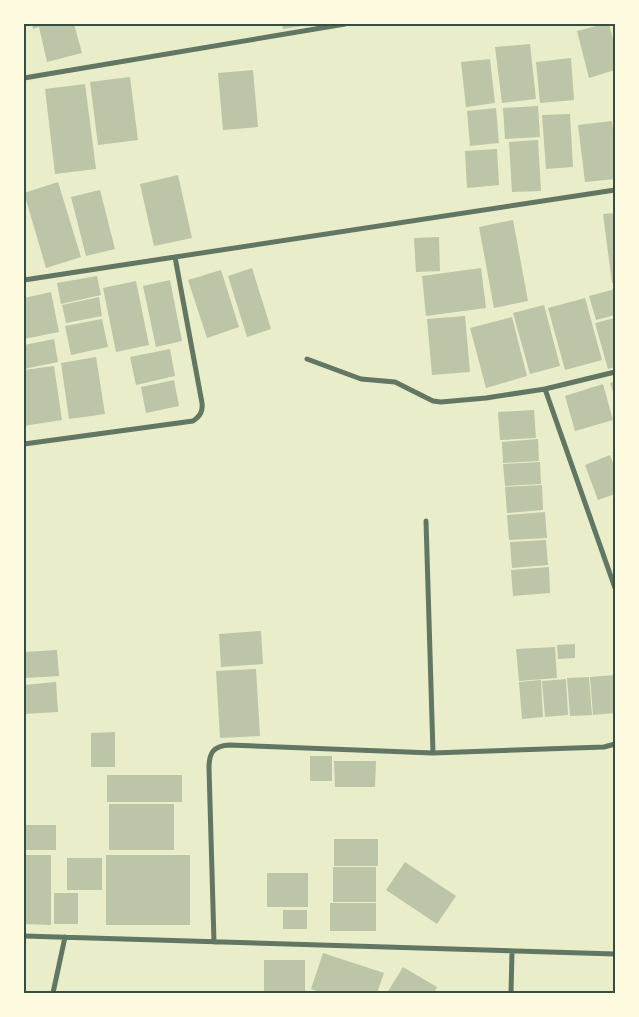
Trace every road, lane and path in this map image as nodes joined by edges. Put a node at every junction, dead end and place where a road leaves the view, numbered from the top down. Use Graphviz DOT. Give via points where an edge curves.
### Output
graph roads {
  1 [pos="345,24"];
  2 [pos="24,78"];
  3 [pos="615,190"];
  4 [pos="176,257"];
  5 [pos="24,280"];
  6 [pos="307,359"];
  7 [pos="615,372"];
  8 [pos="545,389"];
  9 [pos="24,444"];
  10 [pos="426,520"];
  11 [pos="615,588"];
  12 [pos="615,744"];
  13 [pos="433,753"];
  14 [pos="24,936"];
  15 [pos="65,937"];
  16 [pos="214,942"];
  17 [pos="512,952"];
  18 [pos="615,954"];
  19 [pos="53,993"];
  20 [pos="511,993"];
  1 -- 2 [label="street"];
  3 -- 4 [label="street"];
  4 -- 5 [label="street"];
  4 -- 9 [label="street" via="202,402 200,416 193,421"];
  6 -- 8 [label="street" via="362,379 395,382 433,401 486,398"];
  7 -- 8 [label="street"];
  8 -- 11 [label="street"];
  10 -- 13 [label="street"];
  12 -- 13 [label="street" via="604,748"];
  13 -- 16 [label="street" via="216,747 209,758"];
  14 -- 15 [label="street"];
  15 -- 16 [label="street"];
  15 -- 19 [label="street"];
  16 -- 17 [label="street"];
  17 -- 18 [label="street"];
  17 -- 20 [label="street"];
}
